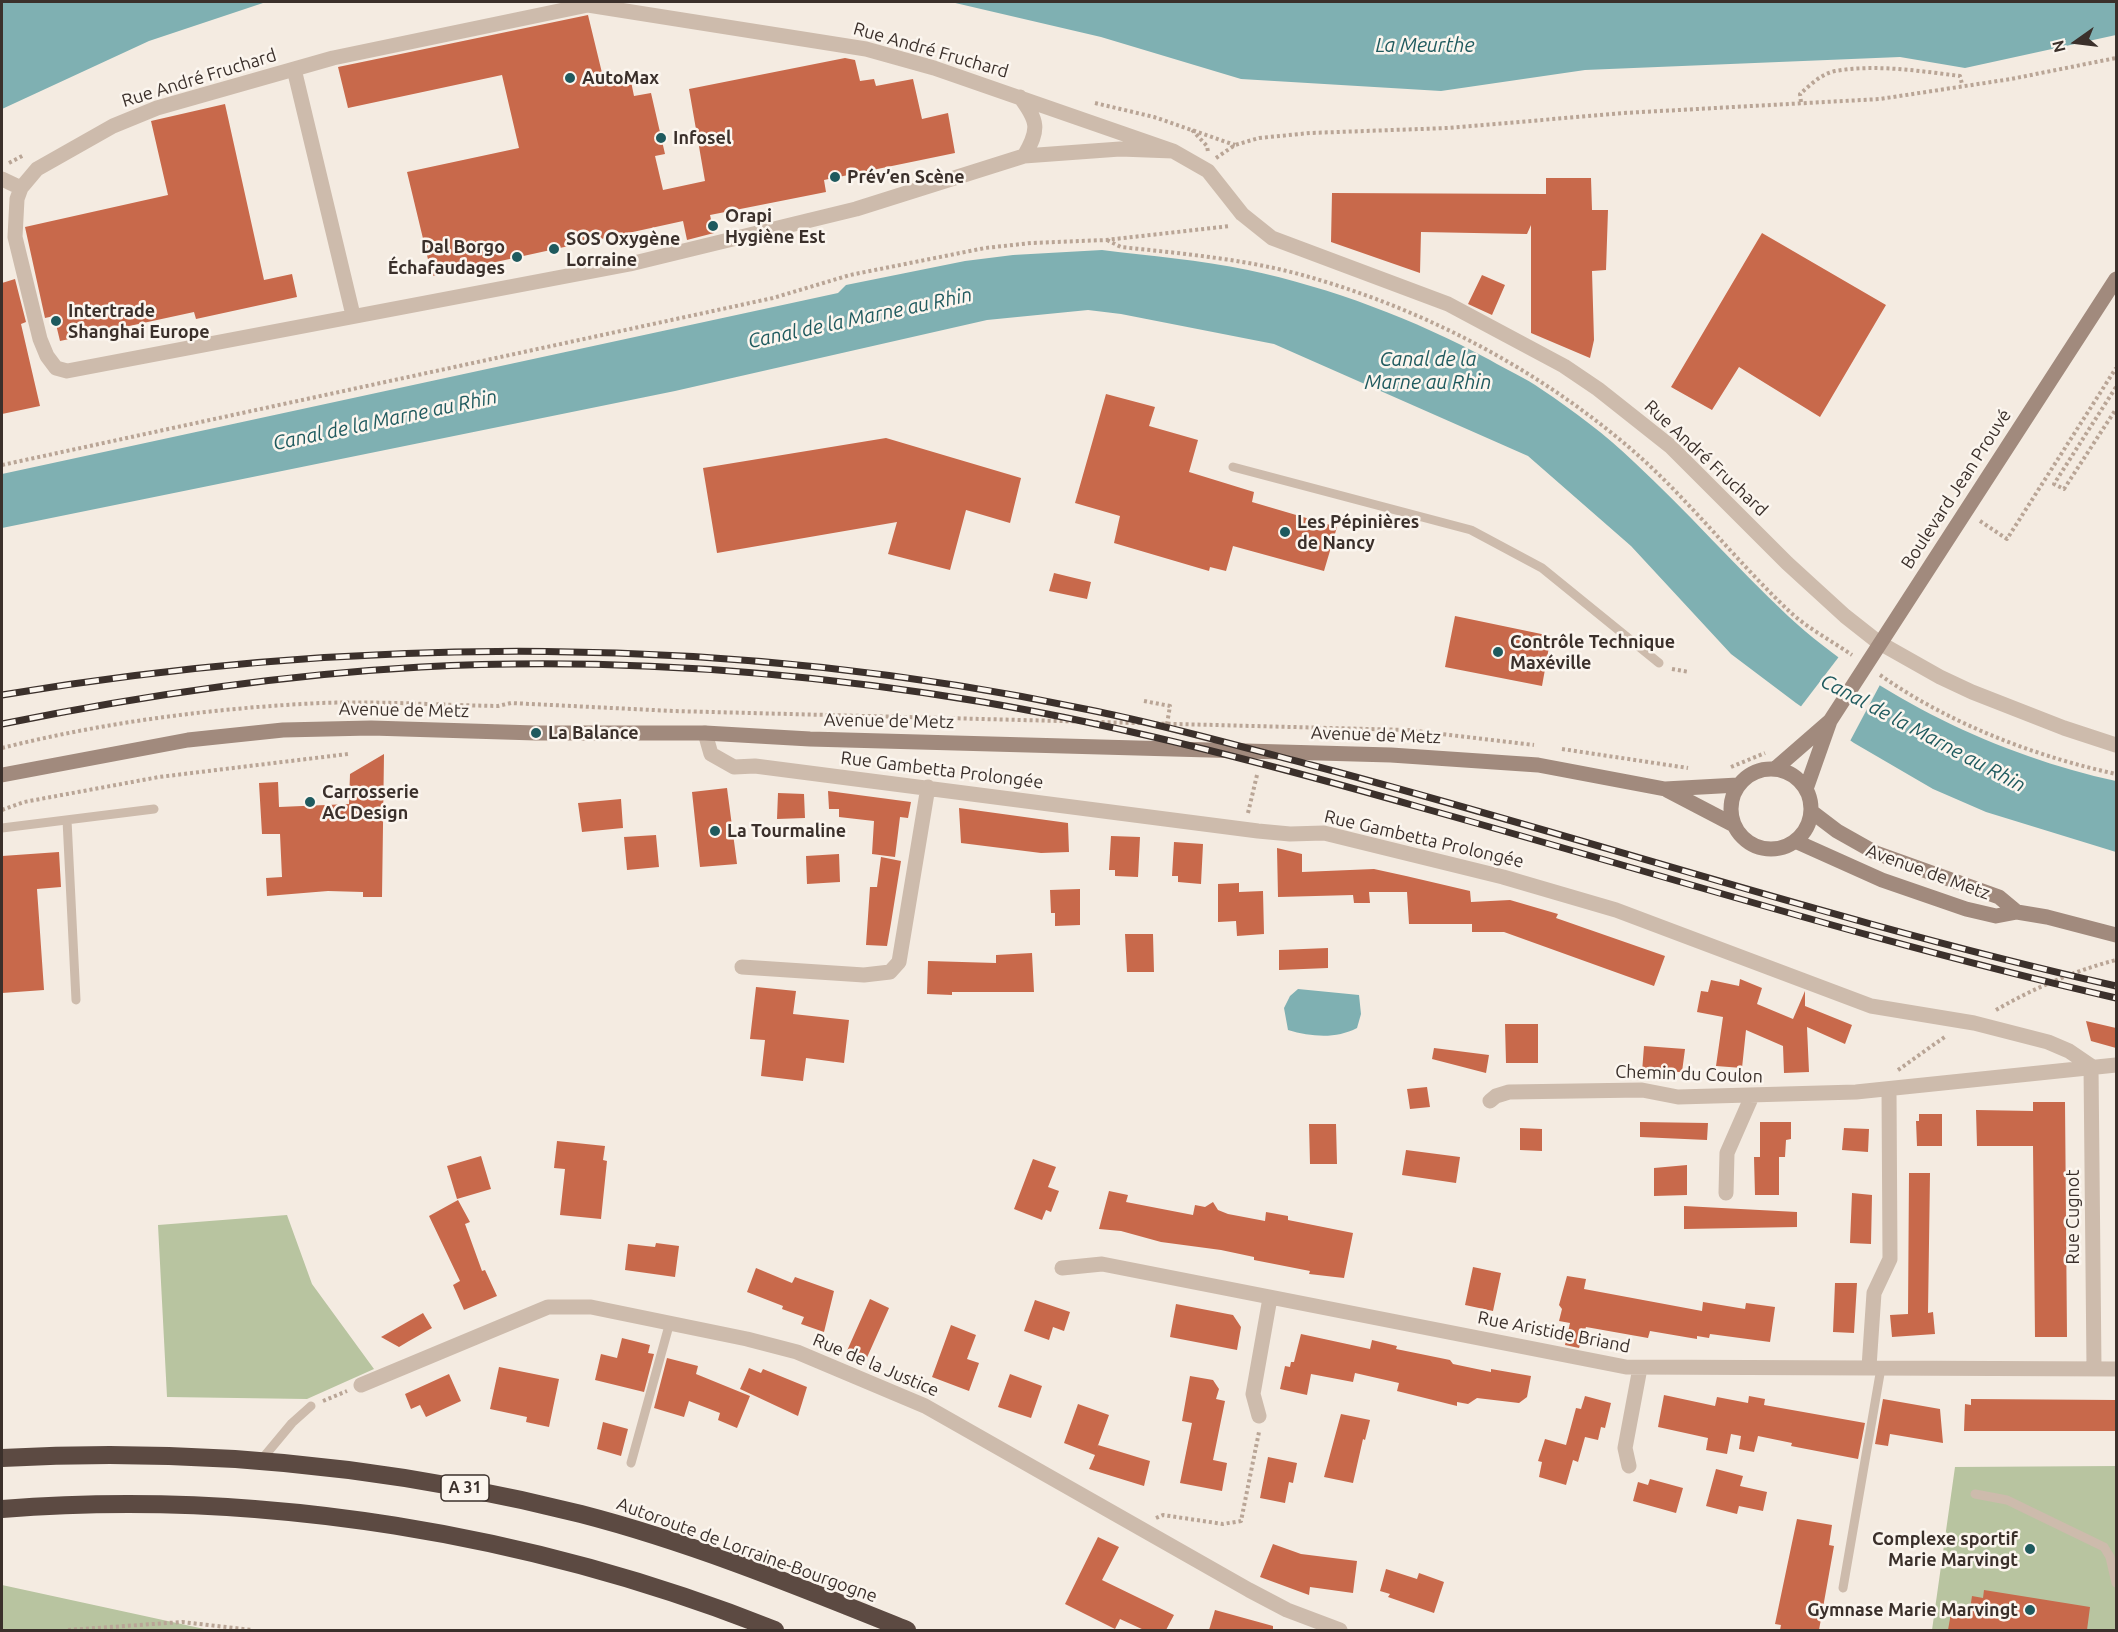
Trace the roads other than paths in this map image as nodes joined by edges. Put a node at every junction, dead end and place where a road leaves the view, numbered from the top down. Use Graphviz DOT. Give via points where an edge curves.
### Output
graph roads {
  1 [pos="294,69"];
  2 [pos="1020,97"];
  3 [pos="1173,151"];
  4 [pos="1024,156"];
  5 [pos="2,179"];
  6 [pos="21,188"];
  7 [pos="2116,279"];
  8 [pos="353,315"];
  9 [pos="1233,467"];
  10 [pos="1661,665"];
  11 [pos="1830,721"];
  12 [pos="705,733"];
  13 [pos="2116,745"];
  14 [pos="1776,768"];
  15 [pos="2,775"];
  16 [pos="1738,785"];
  17 [pos="928,787"];
  18 [pos="1665,789"];
  19 [pos="1806,789"];
  20 [pos="154,809"];
  21 [pos="1812,812"];
  22 [pos="67,820"];
  23 [pos="1734,825"];
  24 [pos="2,828"];
  25 [pos="1795,841"];
  26 [pos="2017,912"];
  27 [pos="2116,935"];
  28 [pos="742,967"];
  29 [pos="76,1000"];
  30 [pos="2116,1065"];
  31 [pos="2091,1066"];
  32 [pos="1889,1089"];
  33 [pos="1752,1096"];
  34 [pos="1490,1101"];
  35 [pos="1726,1193"];
  36 [pos="1062,1268"];
  37 [pos="1270,1298"];
  38 [pos="669,1322"];
  39 [pos="1640,1368"];
  40 [pos="1875,1368"];
  41 [pos="2094,1368"];
  42 [pos="2116,1369"];
  43 [pos="361,1384"];
  44 [pos="311,1406"];
  45 [pos="1259,1416"];
  46 [pos="2,1458"];
  47 [pos="262,1459"];
  48 [pos="631,1463"];
  49 [pos="1629,1466"];
  50 [pos="1975,1494"];
  51 [pos="2,1509"];
  52 [pos="2116,1583"];
  53 [pos="1843,1588"];
  54 [pos="776,1630"];
  55 [pos="907,1630"];
  56 [pos="1340,1630"];
  1 -- 2 [label="street, Rue André Fruchard" via="588,5 866,49"];
  1 -- 6 [label="street, Rue André Fruchard" via="157,108 113,126 37,169"];
  1 -- 8 [label="street"];
  2 -- 3 [label="street, Rue André Fruchard"];
  2 -- 4 [label="street" via="1036,127"];
  3 -- 4 [label="street, Rue André Fruchard" via="1120,149"];
  3 -- 13 [label="street, Rue André Fruchard" via="1208,171 1242,214 1272,238 1448,304 1564,366 1654,431 1787,563 1878,642 1972,692"];
  4 -- 8 [label="street, Rue André Fruchard" via="856,209 630,264"];
  5 -- 6 [label="street"];
  6 -- 8 [label="street, Rue André Fruchard" via="14,212 15,237 40,339 56,368 67,371"];
  7 -- 11 [label="main road, Boulevard Jean Prouvé"];
  9 -- 10 [label="lane" via="1471,530 1542,568"];
  11 -- 14 [label="main road, Boulevard Jean Prouvé"];
  11 -- 19 [label="main road, Boulevard Jean Prouvé"];
  12 -- 15 [label="main road, Avenue de Metz" via="294,730 188,740"];
  12 -- 17 [label="street, Rue Gambetta Prolongée" via="711,754 734,768 755,766"];
  12 -- 18 [label="main road, Avenue de Metz" via="810,740 1471,758 1538,765"];
  14 -- 16 [label="main road" via="1748,775"];
  14 -- 19 [label="main road" via="1799,779"];
  16 -- 18 [label="main road, Avenue de Metz"];
  16 -- 23 [label="main road" via="1732,798"];
  17 -- 28 [label="street" via="899,962 890,972 864,975"];
  17 -- 31 [label="street, Rue Gambetta Prolongée" via="1258,831 1324,833 1378,844 1616,910 1870,1006 1974,1023 2048,1042"];
  18 -- 23 [label="main road, Avenue de Metz"];
  19 -- 21 [label="main road"];
  20 -- 22 [label="lane"];
  21 -- 25 [label="main road" via="1804,833"];
  21 -- 26 [label="main road, Avenue de Metz" via="1876,853 2000,897"];
  22 -- 24 [label="lane"];
  22 -- 29 [label="lane"];
  23 -- 25 [label="main road" via="1748,842 1768,849 1782,848"];
  25 -- 26 [label="main road, Avenue de Metz" via="1882,880 1966,909 1996,916"];
  26 -- 27 [label="main road, Avenue de Metz"];
  30 -- 31 [label="street, Chemin du Coulon"];
  31 -- 32 [label="street, Chemin du Coulon"];
  31 -- 41 [label="street, Rue Cugnot"];
  32 -- 33 [label="street, Chemin du Coulon"];
  32 -- 40 [label="street" via="1890,1259 1874,1293"];
  33 -- 34 [label="street, Chemin du Coulon" via="1678,1096 1642,1090 1509,1092"];
  33 -- 35 [label="street" via="1727,1154"];
  36 -- 37 [label="street, Rue Aristide Briand" via="1102,1264"];
  37 -- 39 [label="street, Rue Aristide Briand"];
  37 -- 45 [label="street" via="1253,1394"];
  38 -- 43 [label="street, Rue de la Justice" via="591,1307 548,1307"];
  38 -- 48 [label="lane"];
  38 -- 56 [label="street, Rue de la Justice" via="797,1352 925,1406 1249,1590 1287,1610"];
  39 -- 40 [label="street, Rue Aristide Briand"];
  39 -- 49 [label="street" via="1625,1448"];
  40 -- 41 [label="street, Rue Aristide Briand"];
  40 -- 53 [label="lane"];
  41 -- 42 [label="street, Rue Aristide Briand"];
  44 -- 47 [label="lane"];
  46 -- 47 [label="highway, Autoroute de Lorraine-Bourgogne / A 31" via="155,1454"];
  47 -- 55 [label="highway, Autoroute de Lorraine-Bourgogne / A 31" via="412,1477 582,1514 659,1537"];
  50 -- 52 [label="lane" via="2007,1500 2104,1546"];
  51 -- 54 [label="highway" via="52,1505 205,1507 421,1529 586,1567"];
}
